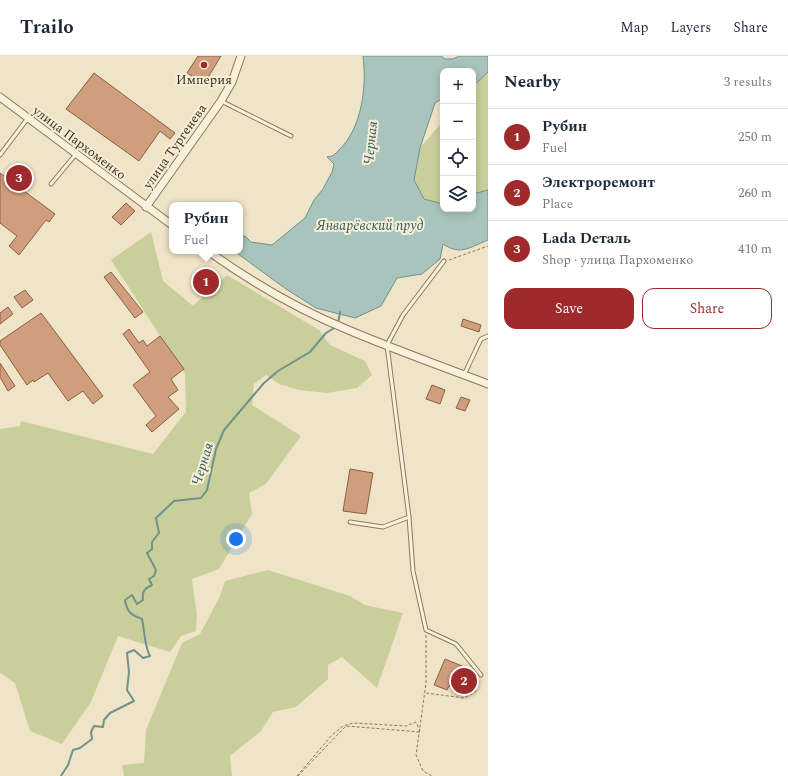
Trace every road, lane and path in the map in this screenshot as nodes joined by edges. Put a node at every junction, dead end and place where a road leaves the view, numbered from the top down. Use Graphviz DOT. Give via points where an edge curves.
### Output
graph roads {
  1 [pos="241,56"];
  2 [pos="0,97"];
  3 [pos="221,101"];
  4 [pos="28,118"];
  5 [pos="291,136"];
  6 [pos="76,154"];
  7 [pos="0,156"];
  8 [pos="51,184"];
  9 [pos="146,207"];
  10 [pos="169,223"];
  11 [pos="488,246"];
  12 [pos="213,254"];
  13 [pos="444,261"];
  14 [pos="488,336"];
  15 [pos="388,345"];
  16 [pos="464,375"];
  17 [pos="485,383"];
  18 [pos="408,517"];
  19 [pos="350,522"];
  20 [pos="426,630"];
  21 [pos="481,675"];
  22 [pos="425,693"];
  23 [pos="420,732"];
  24 [pos="298,776"];
  25 [pos="432,776"];
  1 -- 3 [label="street, улица Тургенева" via="232,82"];
  2 -- 4 [label="street, улица Пархоменко"];
  3 -- 5 [label="lane"];
  3 -- 9 [label="street, улица Тургенева"];
  4 -- 6 [label="street, улица Пархоменко"];
  4 -- 7 [label="lane"];
  6 -- 8 [label="lane"];
  6 -- 9 [label="street, улица Пархоменко"];
  9 -- 10 [label="street, улица Пархоменко"];
  11 -- 13 [label="path"];
  12 -- 15 [label="street" via="265,288 320,318"];
  13 -- 15 [label="lane" via="402,315"];
  14 -- 16 [label="lane" via="481,339"];
  15 -- 16 [label="street"];
  15 -- 18 [label="lane"];
  16 -- 17 [label="street"];
  18 -- 19 [label="lane" via="383,527"];
  18 -- 20 [label="lane" via="413,571"];
  20 -- 21 [label="lane" via="456,644"];
  20 -- 22 [label="path"];
  21 -- 22 [label="path" via="475,692 464,698"];
  22 -- 23 [label="path"];
  23 -- 24 [label="path" via="346,726"];
  23 -- 24 [label="path" via="416,722 406,726 353,723 343,726 332,735"];
  23 -- 25 [label="path" via="416,755 424,771"];
}
